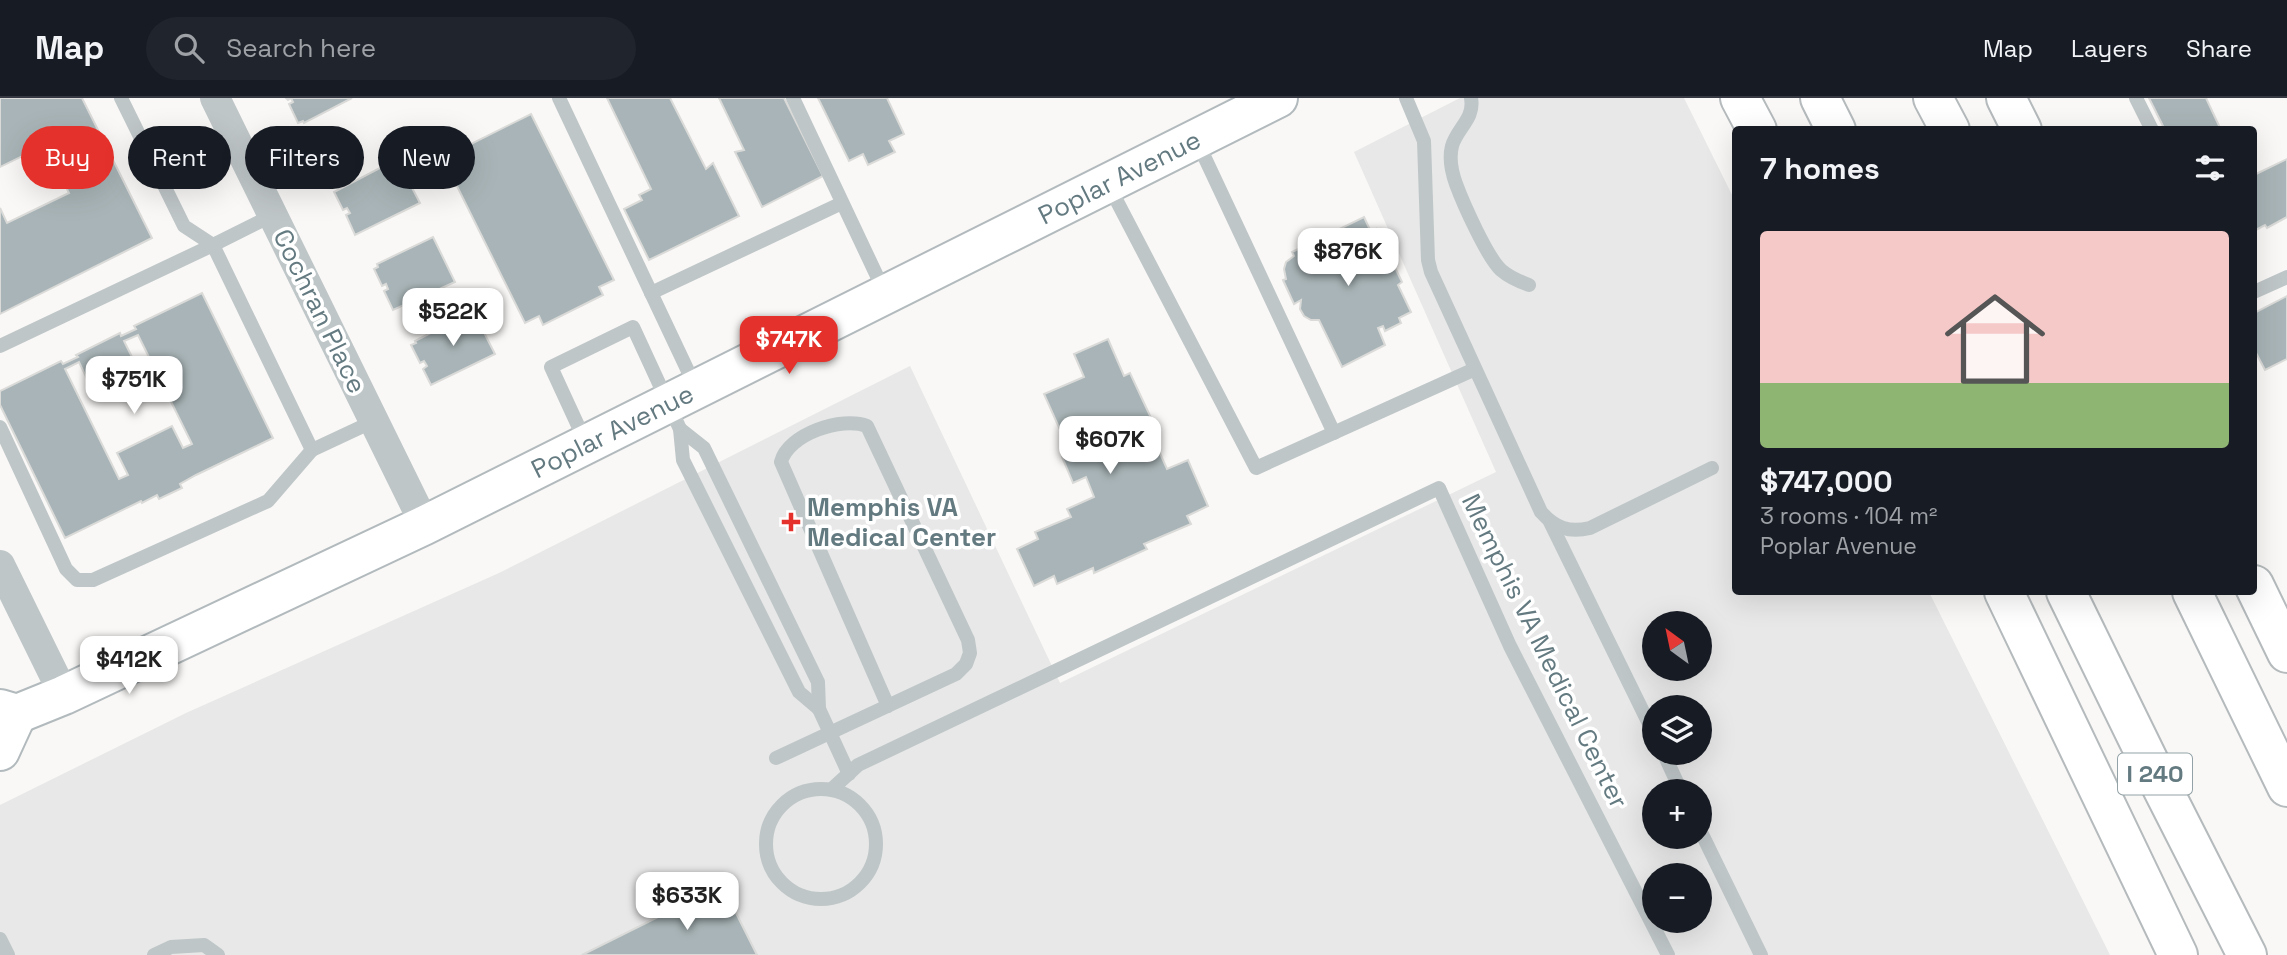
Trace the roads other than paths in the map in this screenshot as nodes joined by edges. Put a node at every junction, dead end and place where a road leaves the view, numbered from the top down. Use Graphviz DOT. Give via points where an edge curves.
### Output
graph roads {
  1 [pos="121,98"];
  2 [pos="215,98"];
  3 [pos="559,98"];
  4 [pos="793,98"];
  5 [pos="1279,98"];
  6 [pos="1406,98"];
  7 [pos="1471,98"];
  8 [pos="1740,98"];
  9 [pos="1821,98"];
  10 [pos="1933,98"];
  11 [pos="2006,98"];
  12 [pos="2136,98"];
  13 [pos="1754,126"];
  14 [pos="1834,126"];
  15 [pos="1948,126"];
  16 [pos="2020,126"];
  17 [pos="2150,126"];
  18 [pos="1196,139"];
  19 [pos="1108,183"];
  20 [pos="842,203"];
  21 [pos="273,215"];
  22 [pos="213,245"];
  23 [pos="2287,277"];
  24 [pos="1529,285"];
  25 [pos="2257,291"];
  26 [pos="651,293"];
  27 [pos="886,294"];
  28 [pos="0,346"];
  29 [pos="1475,369"];
  30 [pos="682,407"];
  31 [pos="374,421"];
  32 [pos="0,427"];
  33 [pos="1334,433"];
  34 [pos="587,444"];
  35 [pos="312,450"];
  36 [pos="1712,468"];
  37 [pos="1550,522"];
  38 [pos="425,525"];
  39 [pos="0,565"];
  40 [pos="2257,591"];
  41 [pos="2005,595"];
  42 [pos="2067,595"];
  43 [pos="2193,595"];
  44 [pos="2287,653"];
  45 [pos="64,695"];
  46 [pos="888,706"];
  47 [pos="819,709"];
  48 [pos="1642,710"];
  49 [pos="9,712"];
  50 [pos="829,733"];
  51 [pos="0,751"];
  52 [pos="776,758"];
  53 [pos="849,774"];
  54 [pos="2287,787"];
  55 [pos="832,789"];
  56 [pos="1709,849"];
  57 [pos="0,939"];
  58 [pos="8,955"];
  59 [pos="153,955"];
  60 [pos="218,955"];
  61 [pos="1668,955"];
  62 [pos="1761,955"];
  63 [pos="2178,955"];
  64 [pos="2247,955"];
  1 -- 22 [label="lane" via="184,226"];
  2 -- 21 [label="street, Cochran Place"];
  3 -- 26 [label="lane"];
  4 -- 20 [label="lane"];
  5 -- 18 [label="main road, Poplar Avenue"];
  6 -- 29 [label="lane" via="1424,141 1431,272"];
  7 -- 24 [label="lane" via="1470,117 1452,146 1455,182 1499,268"];
  8 -- 13 [label="main road"];
  9 -- 14 [label="main road"];
  10 -- 15 [label="main road"];
  11 -- 16 [label="main road"];
  12 -- 17 [label="lane"];
  18 -- 19 [label="main road, Poplar Avenue"];
  18 -- 33 [label="lane"];
  19 -- 27 [label="main road, Poplar Avenue"];
  19 -- 33 [label="lane" via="1256,468"];
  20 -- 26 [label="lane"];
  20 -- 27 [label="lane"];
  21 -- 22 [label="lane"];
  21 -- 31 [label="street, Cochran Place"];
  22 -- 28 [label="lane"];
  22 -- 35 [label="lane"];
  23 -- 25 [label="lane"];
  26 -- 30 [label="lane"];
  27 -- 30 [label="main road, Poplar Avenue"];
  29 -- 33 [label="lane"];
  29 -- 37 [label="lane" via="1541,512"];
  30 -- 34 [label="main road, Poplar Avenue"];
  30 -- 34 [label="lane" via="633,327 551,367"];
  30 -- 47 [label="lane" via="818,682"];
  30 -- 47 [label="lane" via="683,460 799,692"];
  31 -- 35 [label="lane"];
  31 -- 38 [label="street, Cochran Place"];
  32 -- 35 [label="lane" via="66,569 77,579 93,580 268,501"];
  34 -- 38 [label="main road, Poplar Avenue"];
  36 -- 37 [label="lane" via="1590,528 1575,532"];
  37 -- 48 [label="lane"];
  38 -- 45 [label="main road, Poplar Avenue"];
  39 -- 45 [label="street"];
  40 -- 44 [label="main road"];
  41 -- 63 [label="main road"];
  42 -- 64 [label="main road, I 240"];
  43 -- 54 [label="main road"];
  45 -- 49 [label="main road, Poplar Avenue"];
  46 -- 46 [label="lane" via="781,462 792,444 844,422 867,426 968,640 970,653 956,674"];
  46 -- 50 [label="lane"];
  47 -- 50 [label="lane"];
  49 -- 51 [label="main road, Poplar Avenue"];
  50 -- 52 [label="lane"];
  50 -- 53 [label="lane"];
  53 -- 55 [label="lane, Memphis VA Medical Center"];
  53 -- 61 [label="lane, Memphis VA Medical Center" via="870,759 1439,488 1510,646"];
  55 -- 55 [label="lane" via="814,789 782,805 766,837 774,871 800,895 836,897 853,889 874,859 873,823 849,796"];
  56 -- 62 [label="lane"];
  57 -- 58 [label="lane"];
  59 -- 60 [label="lane" via="171,947 204,945"];
}
